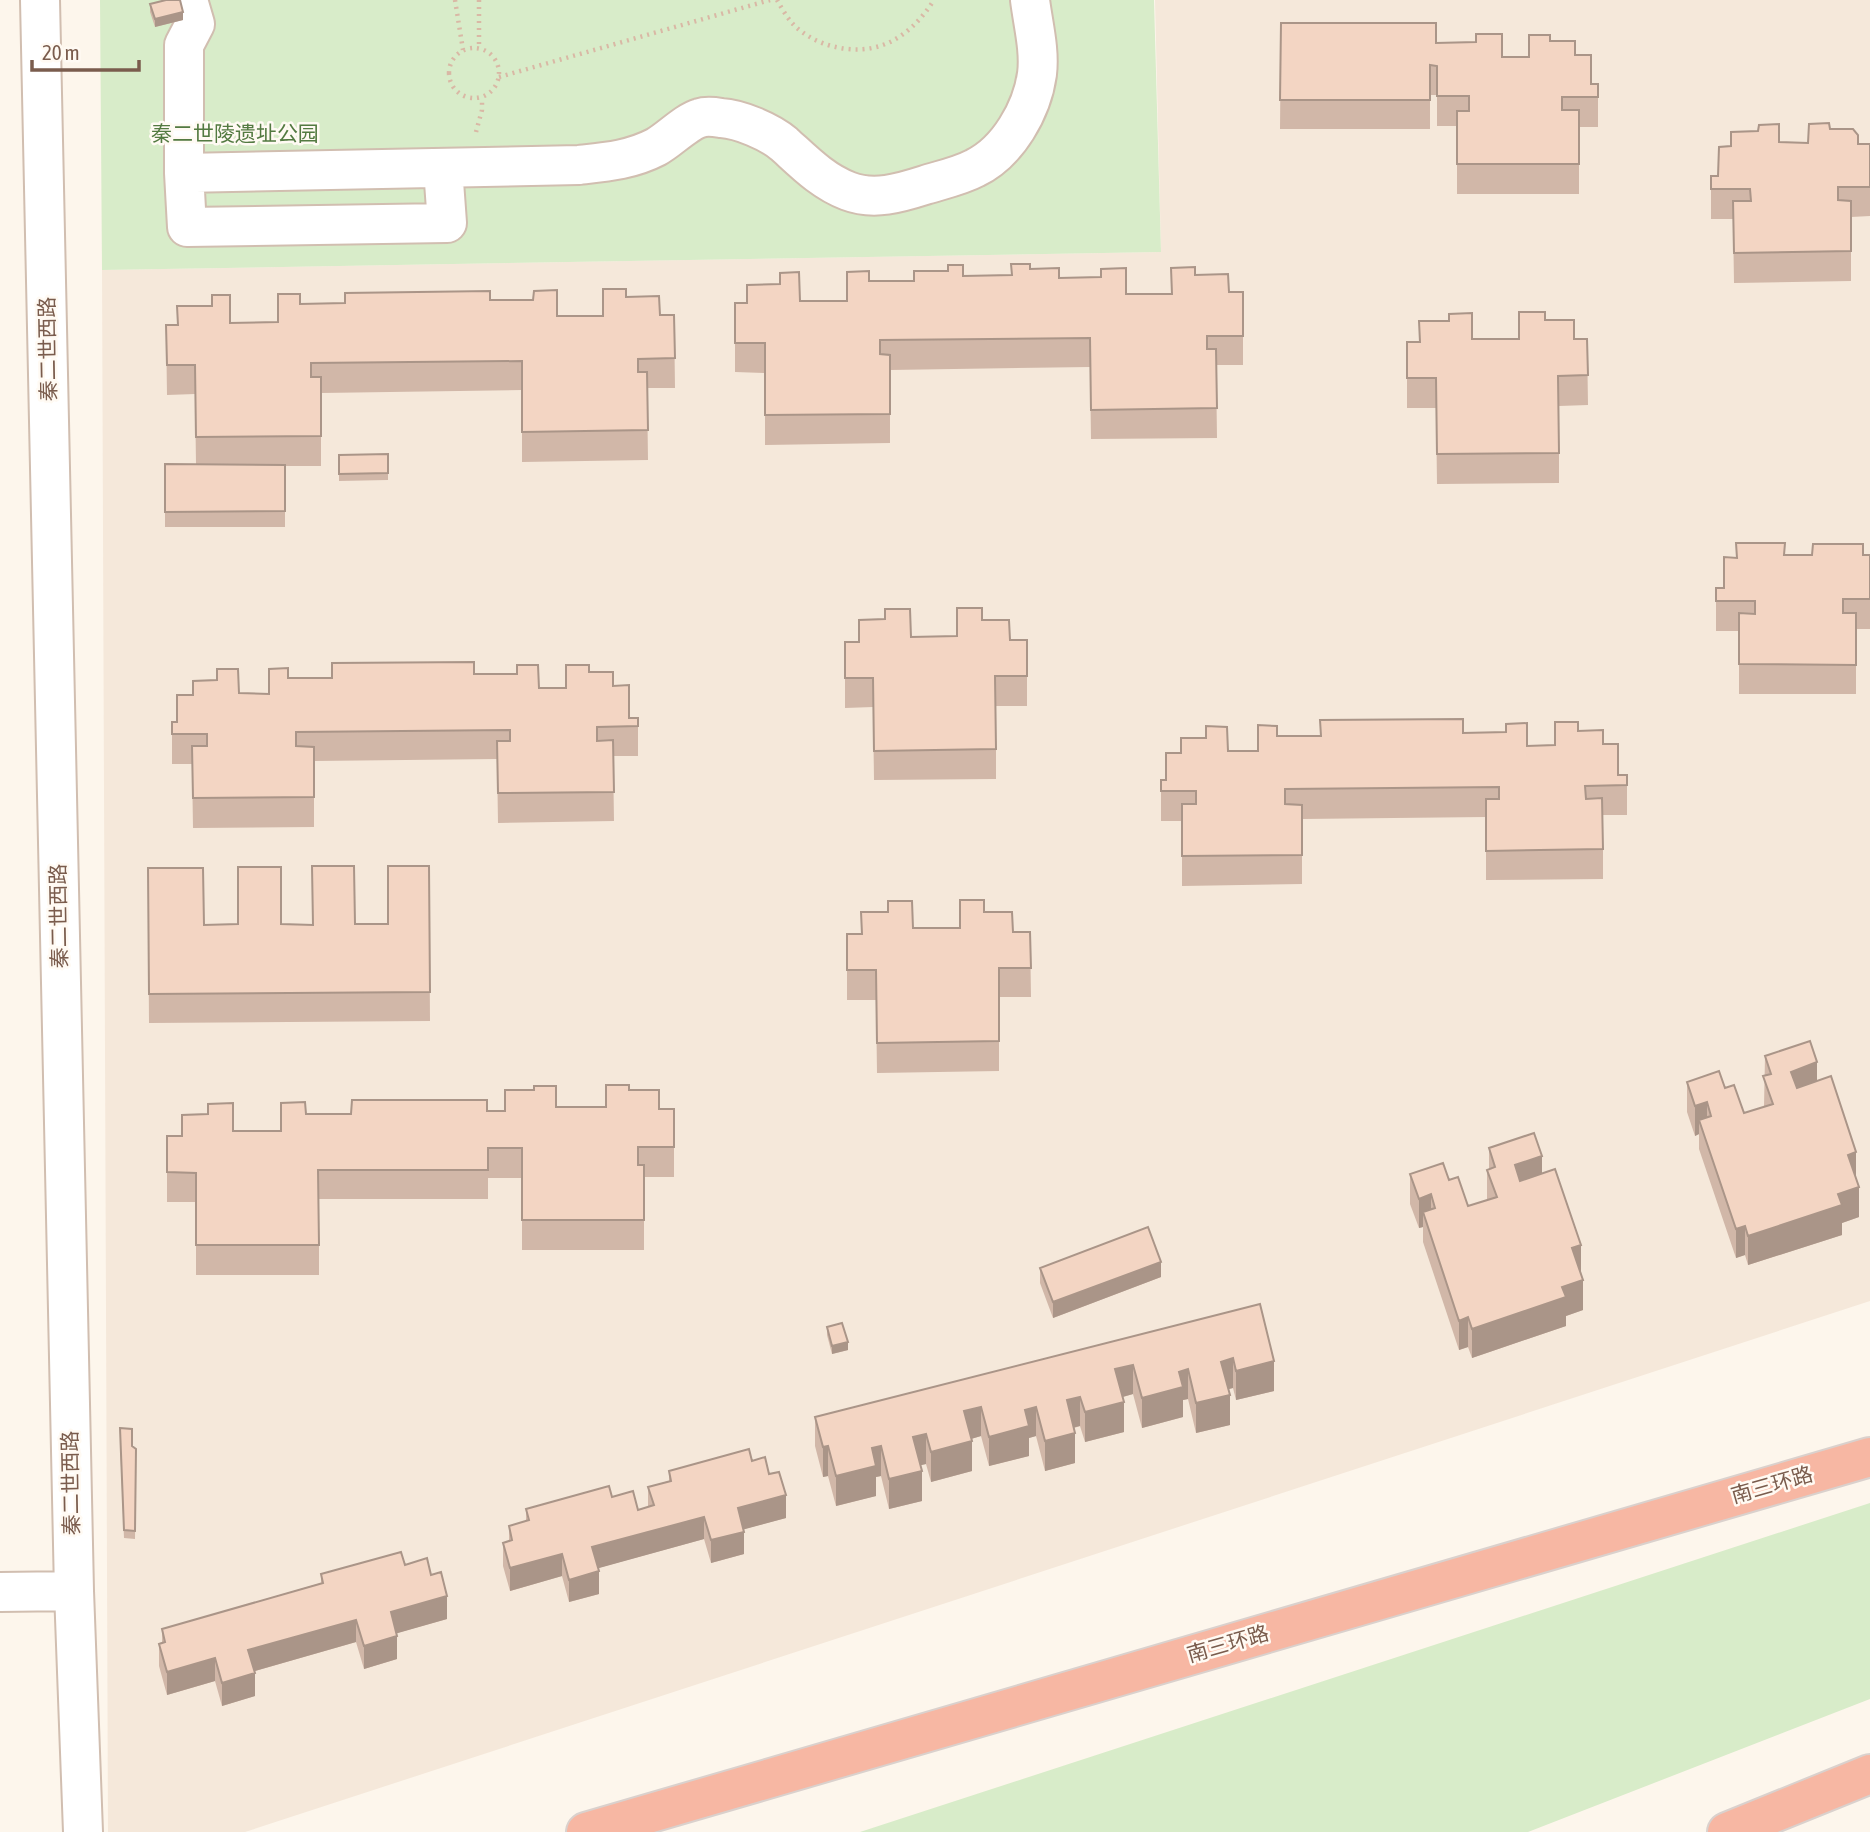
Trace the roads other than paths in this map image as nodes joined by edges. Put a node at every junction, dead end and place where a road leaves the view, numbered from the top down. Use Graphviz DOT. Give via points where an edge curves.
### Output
graph roads {
  1 [pos="40,0"];
  2 [pos="188,0"];
  3 [pos="1030,0"];
  4 [pos="443,168"];
  5 [pos="184,173"];
  6 [pos="1870,1457"];
  7 [pos="74,1591"];
  8 [pos="0,1592"];
  9 [pos="1870,1773"];
  10 [pos="83,1832"];
  11 [pos="586,1832"];
  12 [pos="1727,1832"];
  1 -- 7 [label="street, 秦二世西路"];
  2 -- 5 [label="street" via="195,24 184,46"];
  3 -- 4 [label="street" via="1037,74 1013,134 992,159 973,170 894,195 848,191 805,166 782,142 725,118 700,118 656,147 622,160"];
  4 -- 5 [label="street"];
  4 -- 5 [label="street" via="447,223 187,227"];
  6 -- 11 [label="highway, 南三环路"];
  7 -- 8 [label="street"];
  7 -- 10 [label="street, 秦二世西路"];
  9 -- 12 [label="highway"];
}
